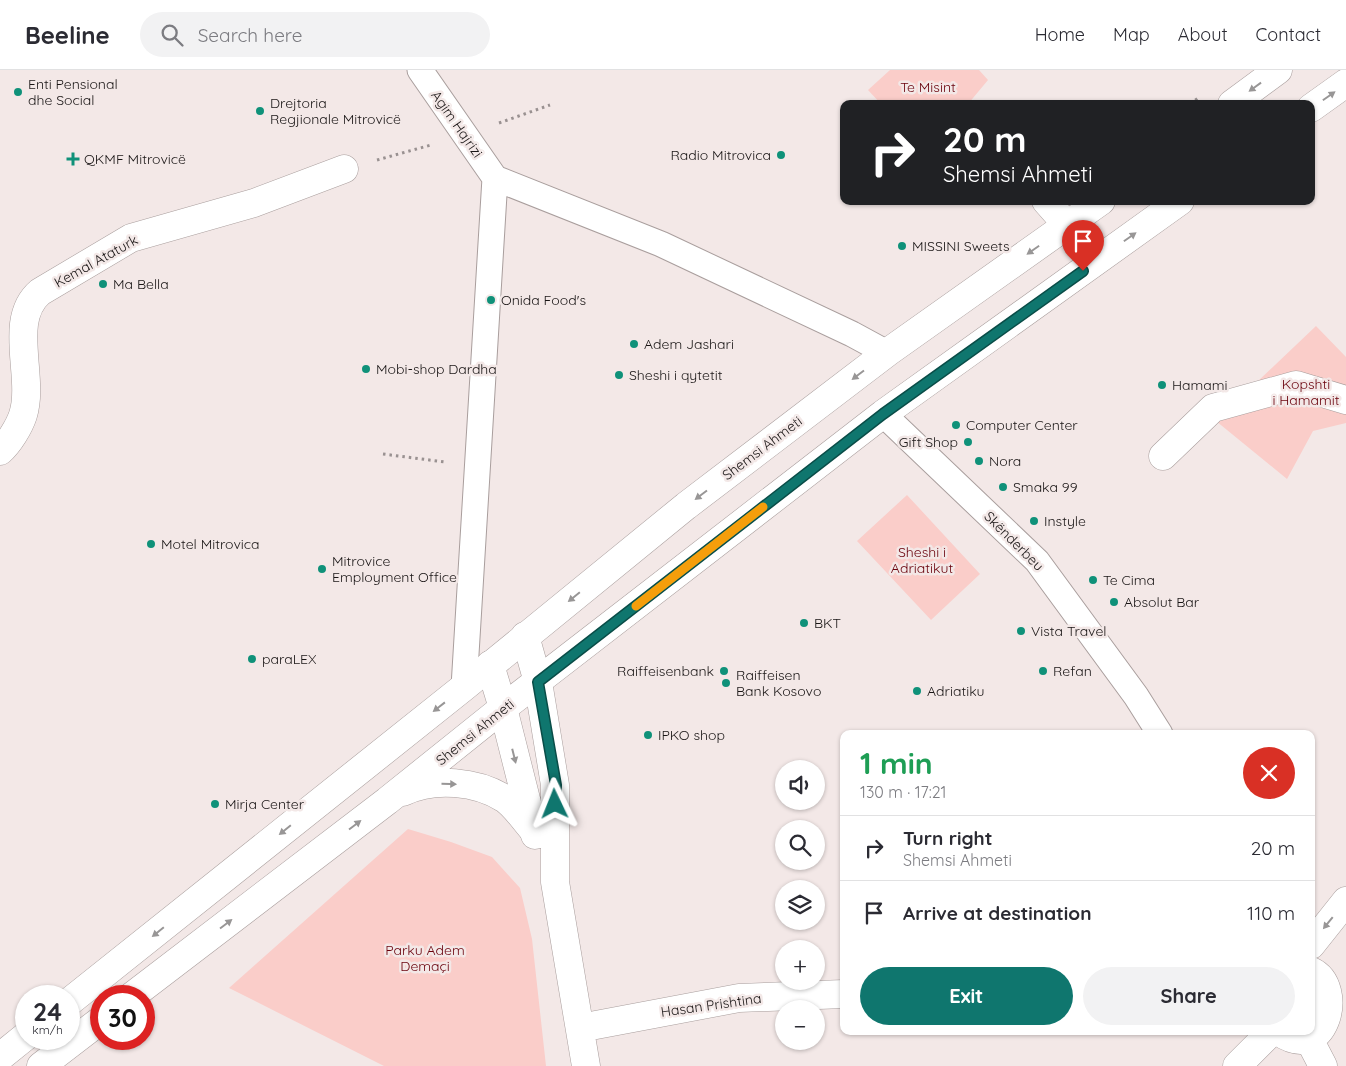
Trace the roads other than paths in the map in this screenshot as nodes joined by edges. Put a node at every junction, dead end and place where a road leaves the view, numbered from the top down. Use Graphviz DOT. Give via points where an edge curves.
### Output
graph roads {
  1 [pos="420,70"];
  2 [pos="1278,70"];
  3 [pos="1346,83"];
  4 [pos="1237,100"];
  5 [pos="1315,105"];
  6 [pos="344,169"];
  7 [pos="495,178"];
  8 [pos="1050,205"];
  9 [pos="1096,205"];
  10 [pos="1174,205"];
  11 [pos="1068,226"];
  12 [pos="887,353"];
  13 [pos="1346,400"];
  14 [pos="883,414"];
  15 [pos="0,451"];
  16 [pos="1163,456"];
  17 [pos="525,636"];
  18 [pos="490,665"];
  19 [pos="538,682"];
  20 [pos="464,687"];
  21 [pos="503,708"];
  22 [pos="1157,730"];
  23 [pos="387,802"];
  24 [pos="534,831"];
  25 [pos="555,882"];
  26 [pos="1346,901"];
  27 [pos="1315,940"];
  28 [pos="1346,968"];
  29 [pos="1315,972"];
  30 [pos="146,985"];
  31 [pos="80,993"];
  32 [pos="840,994"];
  33 [pos="1340,1008"];
  34 [pos="90,1028"];
  35 [pos="580,1028"];
  36 [pos="1268,1035"];
  37 [pos="1283,1035"];
  38 [pos="1310,1041"];
  39 [pos="15,1045"];
  40 [pos="0,1057"];
  41 [pos="41,1066"];
  42 [pos="586,1066"];
  43 [pos="1237,1066"];
  44 [pos="1323,1066"];
  1 -- 7 [label="street, Agim Hajrizi"];
  2 -- 4 [label="main road, one-way"];
  5 -- 3 [label="main road, one-way"];
  6 -- 15 [label="main road, Kemal Ataturk" via="254,203 131,238 40,292 26,309 24,323 26,386 23,415"];
  7 -- 12 [label="street" via="661,244"];
  7 -- 20 [label="street"];
  8 -- 11 [label="main road"];
  9 -- 11 [label="main road, Shemsi Ahmeti"];
  14 -- 10 [label="main road, Shemsi Ahmeti, one-way"];
  11 -- 12 [label="main road, Shemsi Ahmeti, one-way"];
  12 -- 17 [label="main road, Shemsi Ahmeti, one-way" via="686,506"];
  13 -- 16 [label="main road" via="1296,385 1213,408"];
  14 -- 19 [label="main road, Shemsi Ahmeti"];
  14 -- 22 [label="street, Skënderbeu" via="1037,561"];
  17 -- 18 [label="main road, Shemsi Ahmeti"];
  17 -- 19 [label="main road"];
  18 -- 20 [label="main road, Shemsi Ahmeti"];
  18 -- 21 [label="main road"];
  19 -- 21 [label="main road, Shemsi Ahmeti"];
  19 -- 25 [label="main road" via="556,785"];
  20 -- 31 [label="main road, Shemsi Ahmeti, one-way"];
  21 -- 23 [label="main road, Shemsi Ahmeti"];
  21 -- 24 [label="main road, one-way"];
  23 -- 24 [label="main road, one-way" via="406,791 436,784 478,787 505,800"];
  30 -- 23 [label="main road, Shemsi Ahmeti, one-way"];
  24 -- 25 [label="main road"];
  25 -- 35 [label="main road"];
  26 -- 27 [label="main road, one-way"];
  28 -- 33 [label="main road"];
  29 -- 33 [label="main road" via="1329,981"];
  32 -- 35 [label="main road, Hasan Prishtina" via="739,998"];
  33 -- 38 [label="main road" via="1322,1035"];
  34 -- 41 [label="main road"];
  35 -- 42 [label="main road"];
  36 -- 43 [label="main road"];
  37 -- 38 [label="main road"];
  38 -- 44 [label="main road"];
  39 -- 40 [label="main road"];
}
